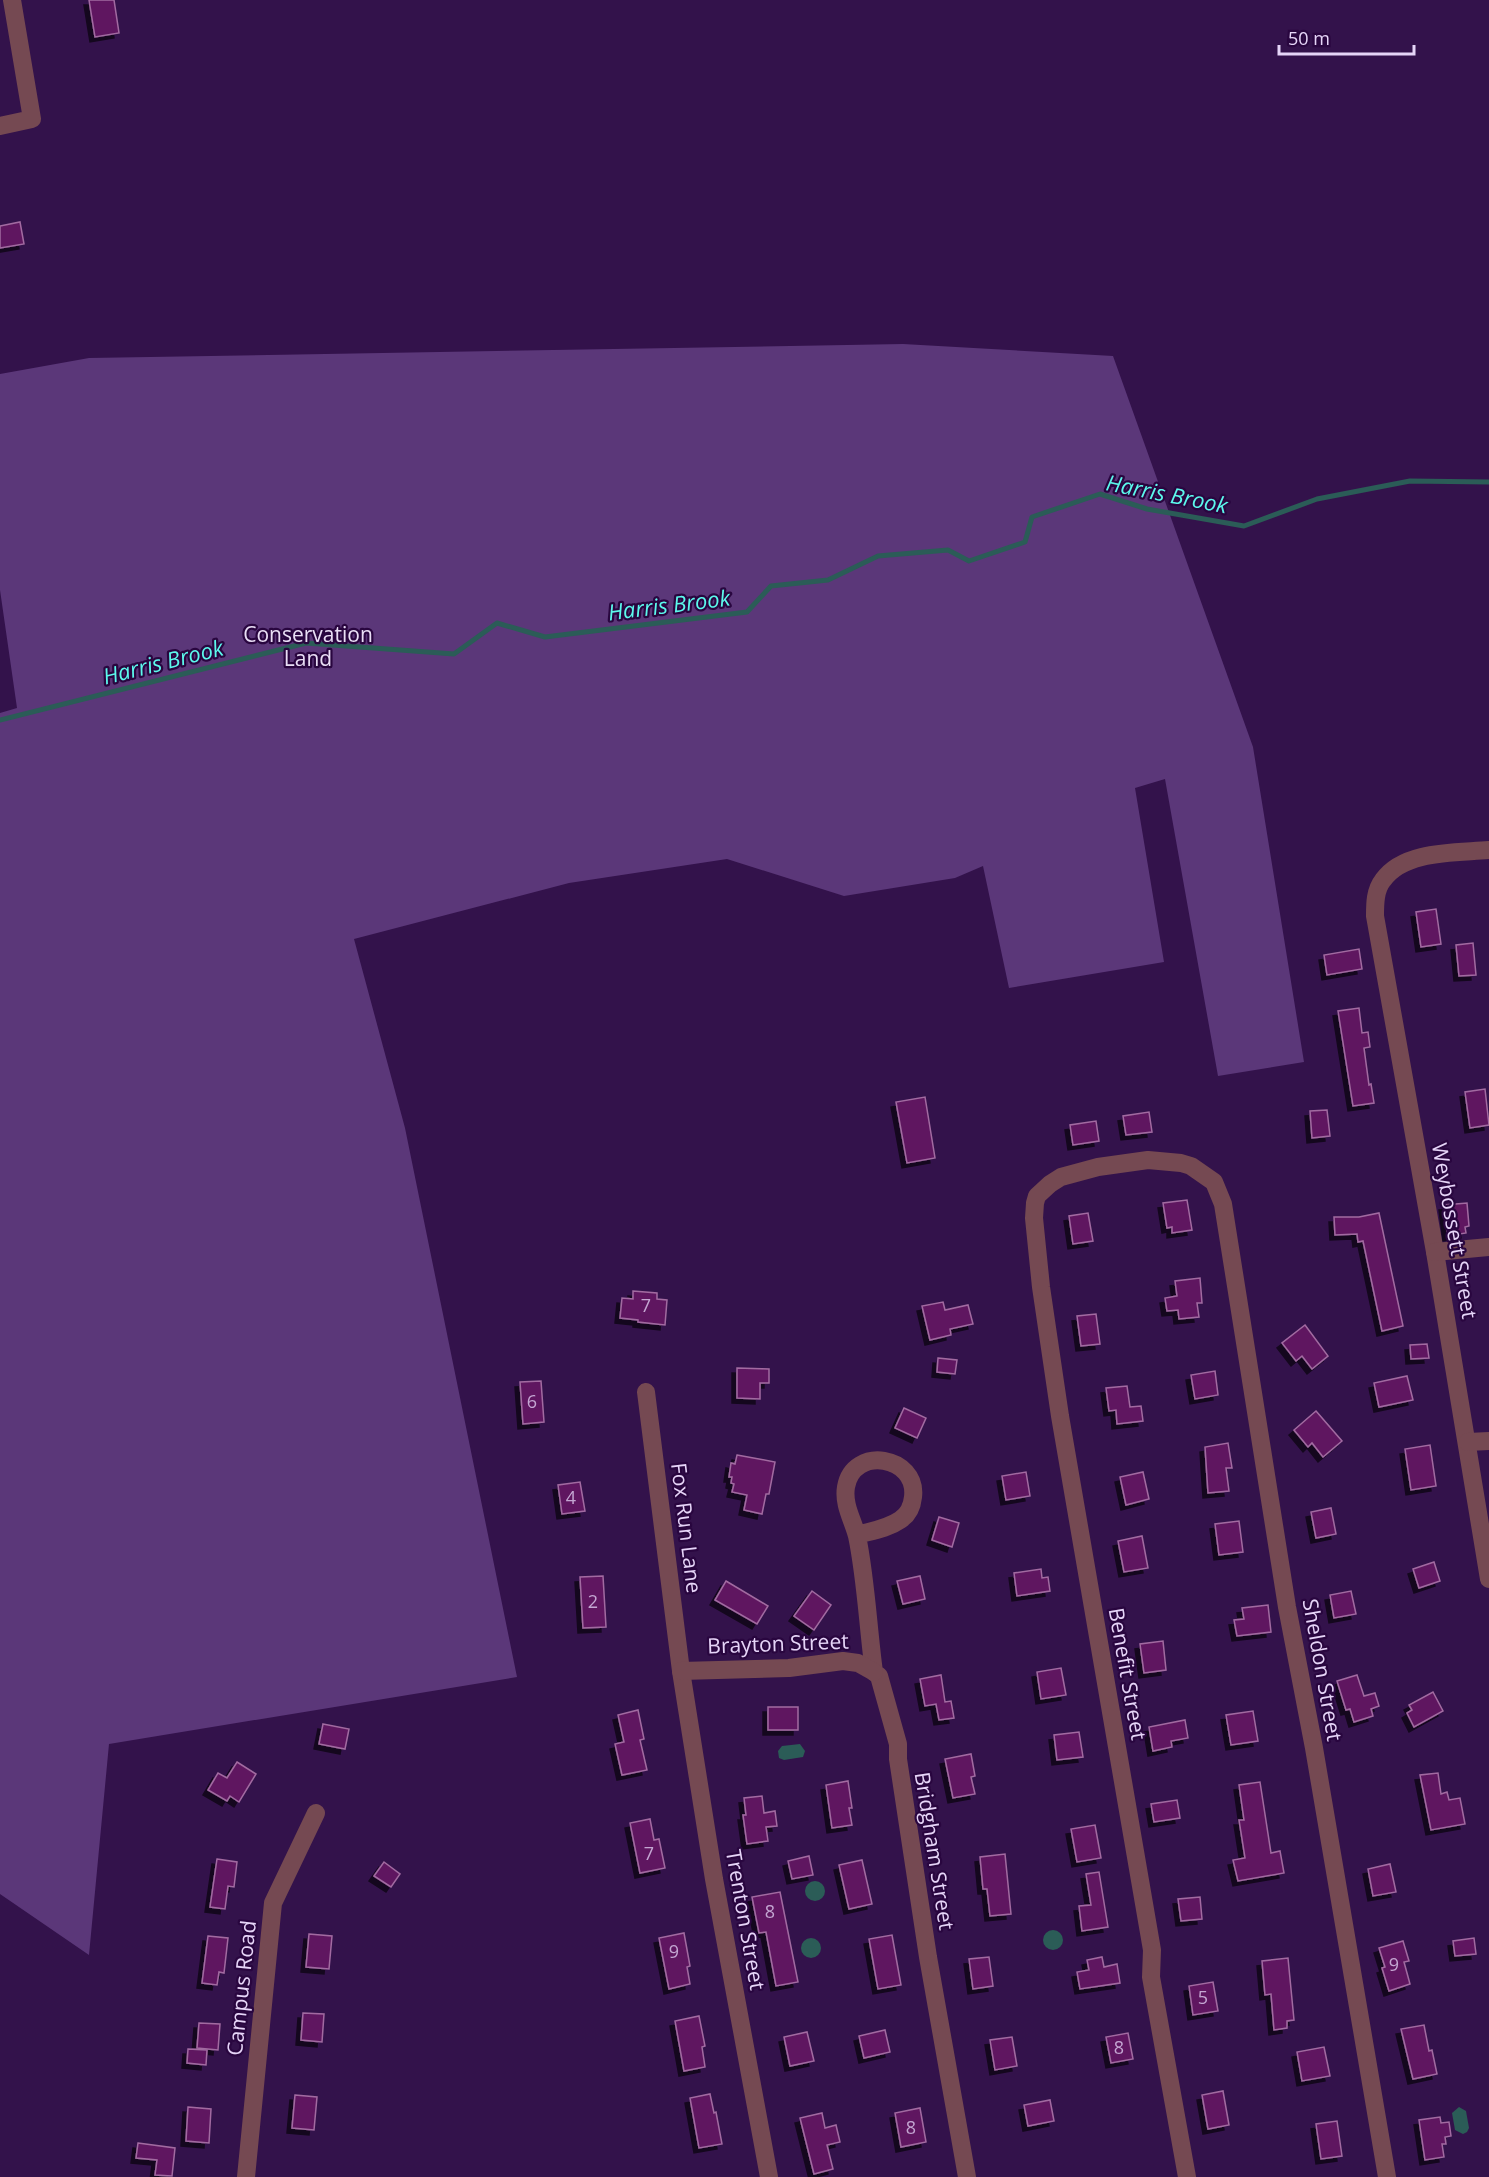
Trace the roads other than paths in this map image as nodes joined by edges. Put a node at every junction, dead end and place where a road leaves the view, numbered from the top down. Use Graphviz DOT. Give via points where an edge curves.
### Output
graph roads {
  1 [pos="12,0"];
  2 [pos="0,126"];
  3 [pos="1489,850"];
  4 [pos="1206,1176"];
  5 [pos="1489,1247"];
  6 [pos="1435,1252"];
  7 [pos="645,1392"];
  8 [pos="1489,1441"];
  9 [pos="1467,1442"];
  10 [pos="857,1535"];
  11 [pos="1489,1579"];
  12 [pos="681,1671"];
  13 [pos="874,1672"];
  14 [pos="316,1812"];
  15 [pos="246,2177"];
  16 [pos="769,2177"];
  17 [pos="967,2177"];
  18 [pos="1187,2177"];
  19 [pos="1387,2177"];
  1 -- 2 [label="street" via="32,119"];
  3 -- 6 [label="street, Weybossett Street" via="1434,855 1402,864 1382,881 1375,903 1376,930"];
  4 -- 18 [label="street, Benefit Street" via="1181,1163 1148,1160 1098,1167 1050,1184 1038,1196 1034,1218 1060,1416"];
  4 -- 19 [label="street, Sheldon Street" via="1214,1182 1224,1204 1287,1607"];
  5 -- 6 [label="street"];
  6 -- 9 [label="street, Weybossett Street"];
  7 -- 12 [label="street, Fox Run Lane"];
  8 -- 9 [label="street"];
  9 -- 11 [label="street, Weybossett Street"];
  10 -- 10 [label="street, Bridgham Street" via="845,1491 849,1475 860,1464 876,1460 902,1468 910,1478 913,1492 908,1513 885,1528"];
  10 -- 13 [label="street, Bridgham Street"];
  12 -- 13 [label="street, Brayton Street" via="789,1668 843,1661 858,1663"];
  12 -- 16 [label="street, Trenton Street" via="714,1879"];
  13 -- 17 [label="street, Bridgham Street" via="879,1676 898,1744 928,1958"];
  14 -- 15 [label="street, Campus Road" via="273,1903"];
}
